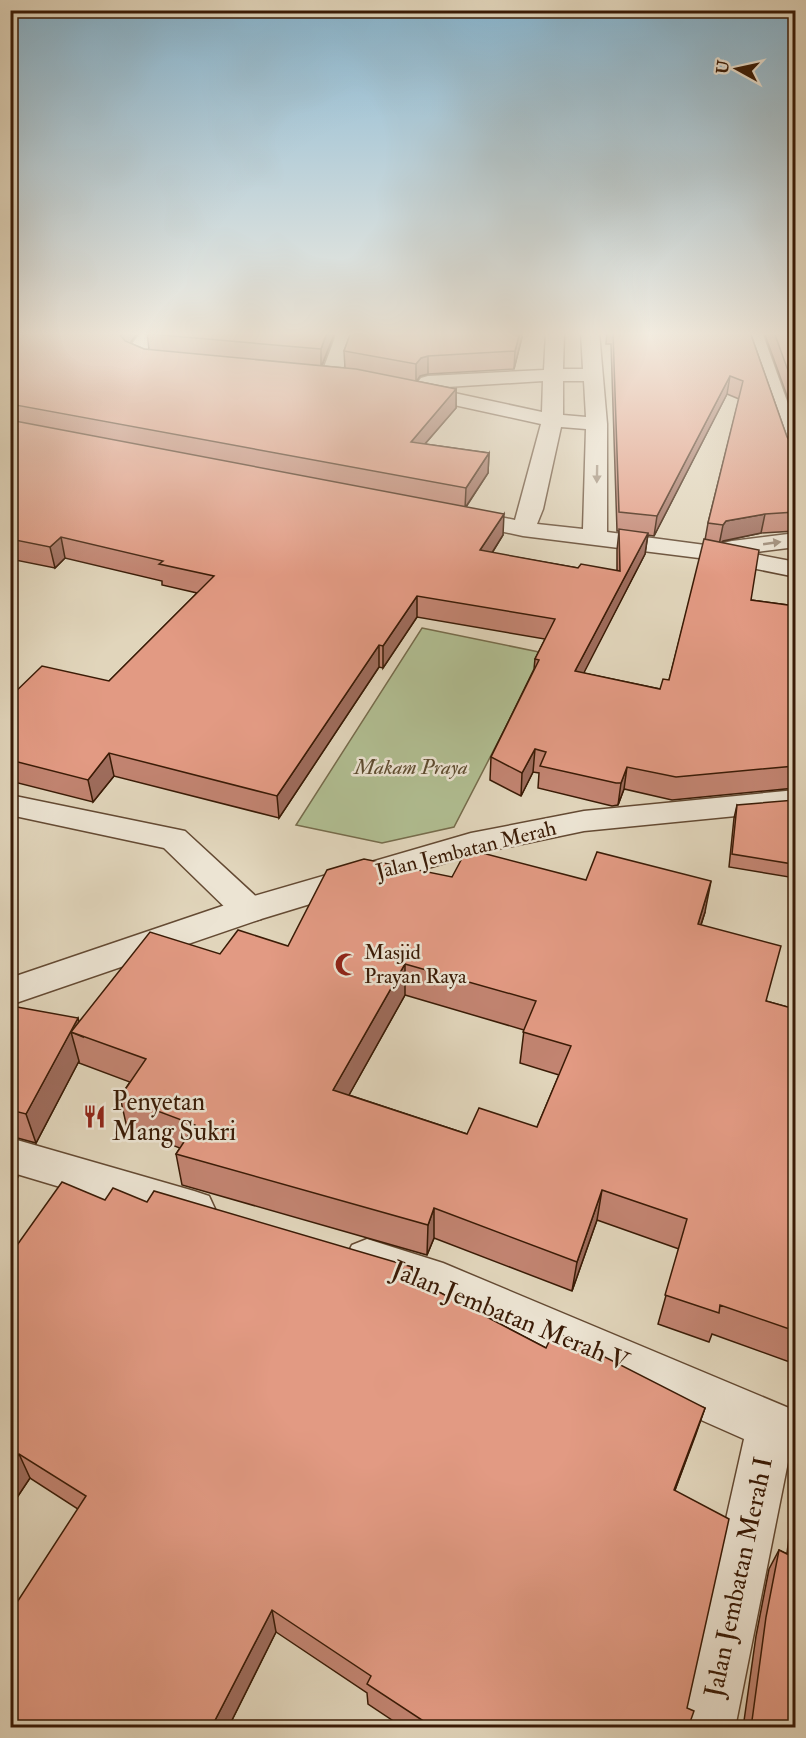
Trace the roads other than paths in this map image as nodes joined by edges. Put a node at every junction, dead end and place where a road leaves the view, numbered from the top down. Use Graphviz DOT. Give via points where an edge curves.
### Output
graph roads {
  1 [pos="522,413"];
  2 [pos="552,413"];
  3 [pos="596,413"];
  4 [pos="783,413"];
  5 [pos="552,420"];
  6 [pos="597,424"];
  7 [pos="794,444"];
  8 [pos="441,513"];
  9 [pos="523,529"];
  10 [pos="595,539"];
  11 [pos="795,540"];
  12 [pos="707,552"];
  13 [pos="795,570"];
  14 [pos="795,800"];
  15 [pos="10,805"];
  16 [pos="249,910"];
  17 [pos="10,992"];
  18 [pos="10,1155"];
  19 [pos="236,1221"];
  20 [pos="326,1247"];
  21 [pos="783,1430"];
  22 [pos="707,1728"];
  1 -- 5 [label="street"];
  2 -- 5 [label="street"];
  3 -- 6 [label="street"];
  4 -- 7 [label="street"];
  5 -- 6 [label="street"];
  5 -- 9 [label="street"];
  6 -- 10 [label="street, one-way"];
  8 -- 9 [label="street"];
  9 -- 10 [label="street"];
  10 -- 12 [label="street"];
  12 -- 11 [label="street, one-way"];
  12 -- 13 [label="street"];
  14 -- 16 [label="street, Jalan Jembatan Merah" via="584,821 471,844"];
  15 -- 16 [label="street" via="174,839"];
  16 -- 17 [label="street, Jalan Jembatan Merah"];
  18 -- 19 [label="street"];
  20 -- 21 [label="street, Jalan Jembatan Merah V" via="427,1277"];
  21 -- 22 [label="street, Jalan Jembatan Merah I"];
}
